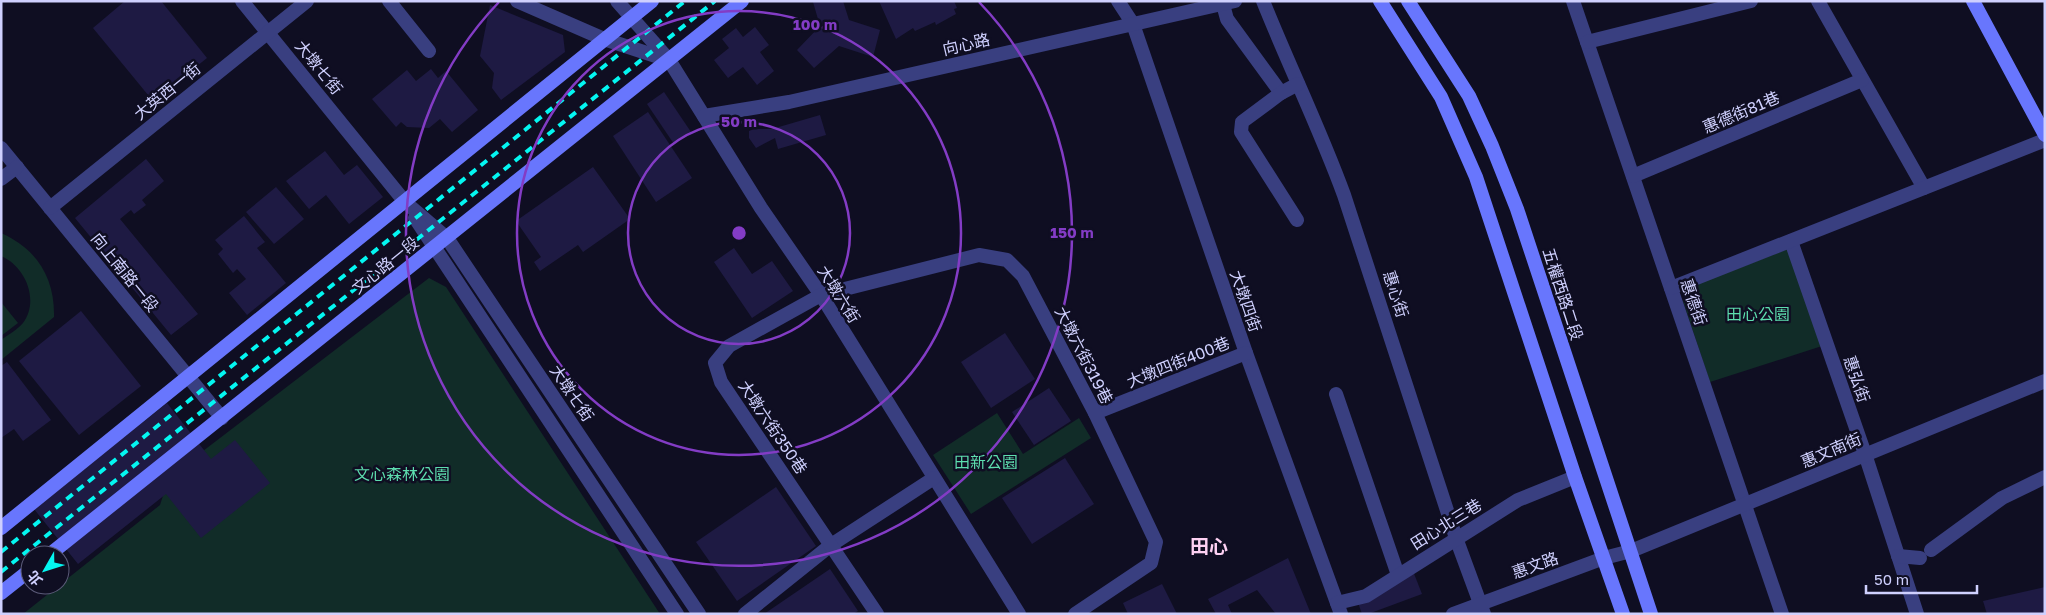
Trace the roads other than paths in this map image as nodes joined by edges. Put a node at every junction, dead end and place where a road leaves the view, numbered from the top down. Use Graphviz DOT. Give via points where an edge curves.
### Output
graph roads {
  1 [pos="242,1"];
  2 [pos="307,1"];
  3 [pos="389,1"];
  4 [pos="517,1"];
  5 [pos="617,1"];
  6 [pos="652,1"];
  7 [pos="742,1"];
  8 [pos="1118,1"];
  9 [pos="1263,1"];
  10 [pos="1380,1"];
  11 [pos="1408,1"];
  12 [pos="1573,1"];
  13 [pos="1750,1"];
  14 [pos="1818,1"];
  15 [pos="1973,1"];
  16 [pos="1227,2"];
  17 [pos="631,18"];
  18 [pos="1133,24"];
  19 [pos="268,33"];
  20 [pos="604,39"];
  21 [pos="1587,42"];
  22 [pos="429,51"];
  23 [pos="669,60"];
  24 [pos="1862,80"];
  25 [pos="1298,84"];
  26 [pos="1281,93"];
  27 [pos="704,116"];
  28 [pos="2045,135"];
  29 [pos="2045,140"];
  30 [pos="1,148"];
  31 [pos="17,167"];
  32 [pos="1633,176"];
  33 [pos="1,179"];
  34 [pos="1924,188"];
  35 [pos="405,202"];
  36 [pos="50,208"];
  37 [pos="1297,220"];
  38 [pos="447,238"];
  39 [pos="1791,241"];
  40 [pos="435,248"];
  41 [pos="1671,288"];
  42 [pos="821,296"];
  43 [pos="1246,354"];
  44 [pos="189,378"];
  45 [pos="2045,380"];
  46 [pos="1336,394"];
  47 [pos="1095,413"];
  48 [pos="222,418"];
  49 [pos="1865,454"];
  50 [pos="1575,477"];
  51 [pos="2045,477"];
  52 [pos="934,478"];
  53 [pos="1745,505"];
  54 [pos="1,528"];
  55 [pos="1456,538"];
  56 [pos="63,545"];
  57 [pos="831,545"];
  58 [pos="1631,551"];
  59 [pos="1898,556"];
  60 [pos="1604,558"];
  61 [pos="1398,575"];
  62 [pos="20,578"];
  63 [pos="1,593"];
  64 [pos="1339,609"];
  65 [pos="1482,609"];
  66 [pos="677,614"];
  67 [pos="699,614"];
  68 [pos="745,614"];
  69 [pos="877,614"];
  70 [pos="1019,614"];
  71 [pos="1075,614"];
  72 [pos="1453,614"];
  73 [pos="1623,614"];
  74 [pos="1651,614"];
  75 [pos="1782,614"];
  76 [pos="1917,614"];
  1 -- 19 [label="street, 大墩七街"];
  2 -- 19 [label="street, 大英西一街"];
  3 -- 22 [label="street"];
  4 -- 20 [label="street"];
  5 -- 17 [label="street, 大墩六街"];
  6 -- 17 [label="main road"];
  7 -- 23 [label="main road, 文心路一段"];
  8 -- 18 [label="street, 大墩四街"];
  9 -- 25 [label="street, 惠心街"];
  10 -- 50 [label="main road" via="1441,97 1459,133 1487,205"];
  11 -- 58 [label="main road, 五權西路二段" via="1469,96 1492,146 1517,209"];
  12 -- 21 [label="street, 惠德街"];
  13 -- 21 [label="street"];
  14 -- 24 [label="street"];
  15 -- 28 [label="main road"];
  16 -- 18 [label="street, 向心路"];
  16 -- 26 [label="street" via="1227,19"];
  17 -- 20 [label="main road"];
  17 -- 23 [label="street, 大墩六街"];
  18 -- 27 [label="street, 向心路" via="789,102"];
  18 -- 43 [label="street, 大墩四街"];
  19 -- 35 [label="street, 大墩七街"];
  19 -- 36 [label="street, 大英西一街"];
  20 -- 23 [label="street"];
  20 -- 35 [label="main road"];
  21 -- 32 [label="street, 惠德街"];
  23 -- 27 [label="street, 大墩六街"];
  23 -- 38 [label="main road, 文心路一段"];
  24 -- 32 [label="street, 惠德街81巷"];
  24 -- 34 [label="street"];
  25 -- 26 [label="street"];
  25 -- 55 [label="street, 惠心街" via="1344,195"];
  26 -- 37 [label="street" via="1242,122 1241,132"];
  27 -- 42 [label="street, 大墩六街"];
  29 -- 34 [label="street"];
  30 -- 31 [label="street, 向上南路一段"];
  31 -- 33 [label="street"];
  31 -- 36 [label="street, 向上南路一段"];
  32 -- 41 [label="street, 惠德街"];
  34 -- 39 [label="street"];
  35 -- 38 [label="street, 大墩七街"];
  35 -- 40 [label="street, 大墩七街"];
  35 -- 44 [label="main road"];
  36 -- 44 [label="street, 向上南路一段"];
  38 -- 40 [label="main road, 文心路一段"];
  38 -- 67 [label="street, 大墩七街"];
  39 -- 41 [label="street"];
  39 -- 49 [label="street, 惠弘街"];
  40 -- 48 [label="main road, 文心路一段"];
  40 -- 66 [label="street, 大墩七街"];
  41 -- 53 [label="street, 惠德街"];
  42 -- 47 [label="street, 大墩六街319巷" via="979,255 1007,260 1024,276"];
  42 -- 52 [label="street, 大墩六街"];
  42 -- 57 [label="street, 大墩六街350巷" via="729,346 715,363 721,382"];
  43 -- 47 [label="street, 大墩四街400巷"];
  43 -- 64 [label="street, 大墩四街"];
  44 -- 48 [label="street, 向上南路一段"];
  44 -- 54 [label="main road"];
  45 -- 49 [label="street, 惠文南街"];
  46 -- 61 [label="street"];
  47 -- 71 [label="street, 大墩六街319巷" via="1156,542 1151,563"];
  48 -- 56 [label="main road, 文心路一段"];
  49 -- 53 [label="street, 惠文南街"];
  49 -- 59 [label="street, 惠弘街"];
  50 -- 55 [label="street, 田心北三巷" via="1518,500"];
  50 -- 60 [label="main road"];
  51 -- 59 [label="street" via="2002,498 1926,554"];
  52 -- 57 [label="street"];
  52 -- 70 [label="street, 大墩六街"];
  53 -- 58 [label="street, 惠文南街"];
  53 -- 75 [label="street, 惠德街"];
  55 -- 61 [label="street, 田心北三巷"];
  55 -- 65 [label="street, 惠心街"];
  57 -- 68 [label="street"];
  57 -- 69 [label="street, 大墩六街350巷"];
  58 -- 60 [label="street, 惠文路"];
  58 -- 74 [label="main road, 五權西路二段"];
  59 -- 76 [label="street, 惠弘街"];
  60 -- 65 [label="street, 惠文路"];
  60 -- 73 [label="main road"];
  61 -- 64 [label="street, 田心北三巷"];
  62 -- 63 [label="main road"];
  65 -- 72 [label="street, 惠文路"];
}
